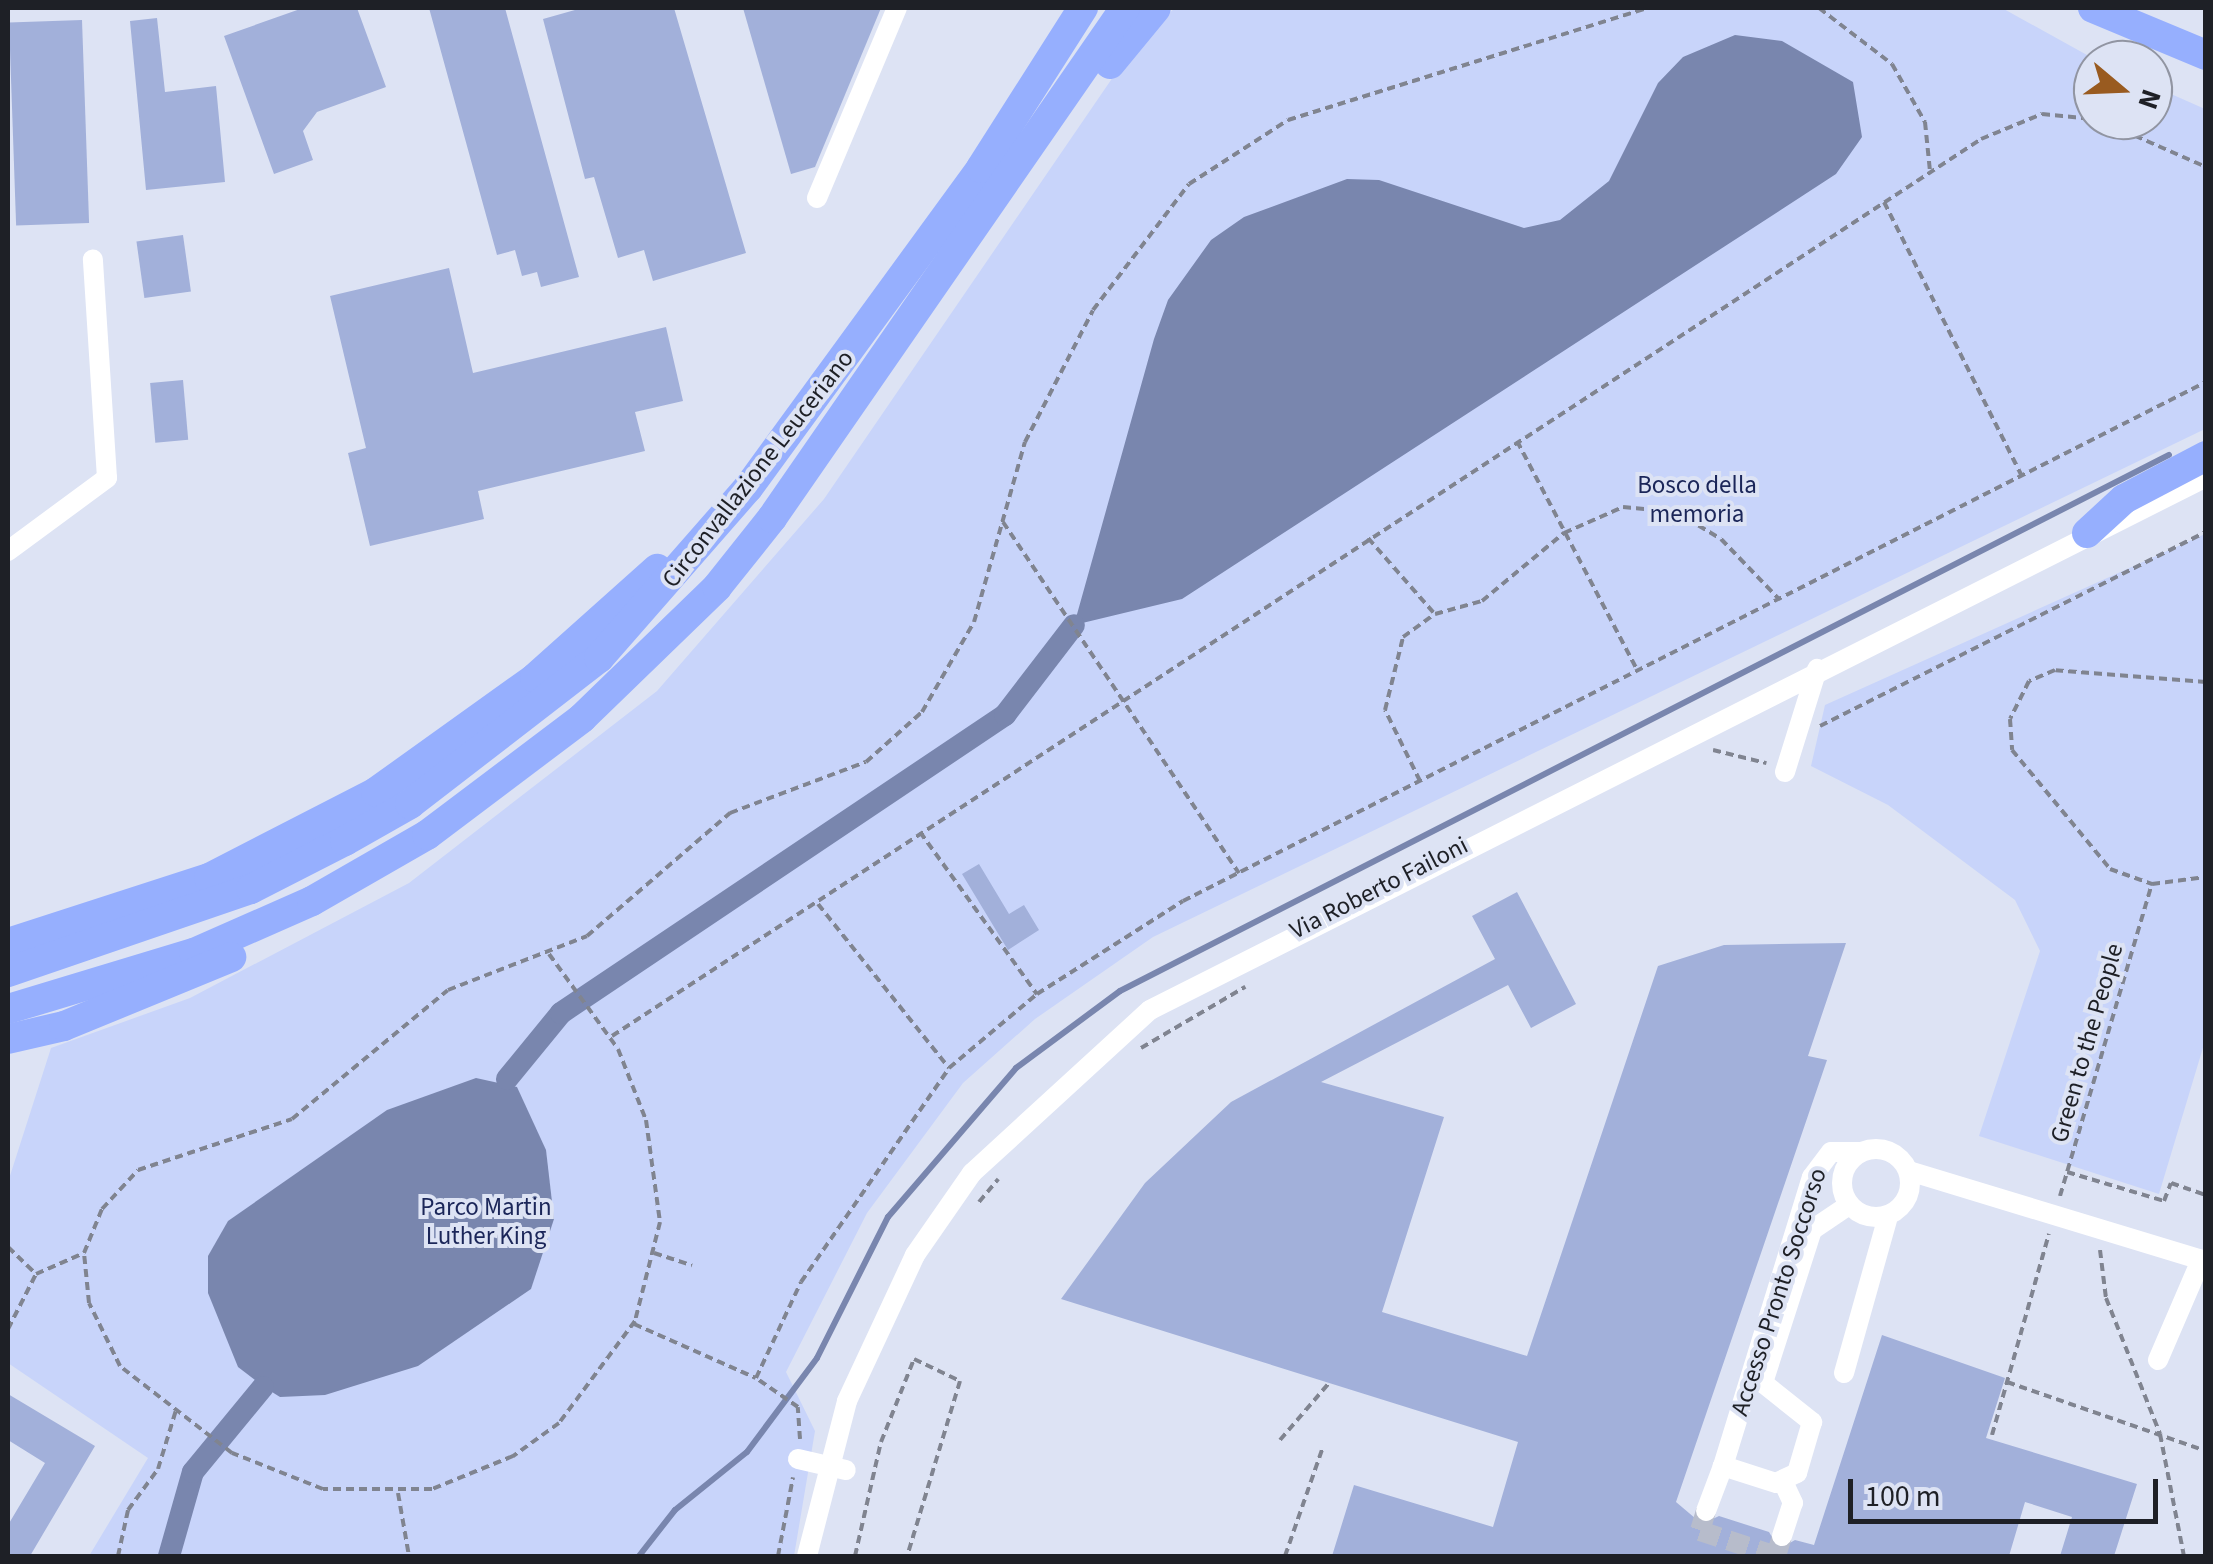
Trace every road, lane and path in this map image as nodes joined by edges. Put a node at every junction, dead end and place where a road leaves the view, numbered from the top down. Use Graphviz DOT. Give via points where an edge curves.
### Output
graph roads {
  1 [pos="897,8"];
  2 [pos="1082,8"];
  3 [pos="1125,8"];
  4 [pos="1156,8"];
  5 [pos="1647,8"];
  6 [pos="1819,8"];
  7 [pos="2085,8"];
  8 [pos="2116,18"];
  9 [pos="2199,54"];
  10 [pos="2206,74"];
  11 [pos="1070,98"];
  12 [pos="2073,120"];
  13 [pos="2144,140"];
  14 [pos="2206,167"];
  15 [pos="1930,171"];
  16 [pos="818,198"];
  17 [pos="1884,202"];
  18 [pos="94,259"];
  19 [pos="2206,382"];
  20 [pos="1517,441"];
  21 [pos="2206,456"];
  22 [pos="2022,476"];
  23 [pos="2206,478"];
  24 [pos="748,488"];
  25 [pos="1003,522"];
  26 [pos="2206,532"];
  27 [pos="1564,533"];
  28 [pos="2087,533"];
  29 [pos="1368,538"];
  30 [pos="8,552"];
  31 [pos="1779,599"];
  32 [pos="1435,614"];
  33 [pos="1817,669"];
  34 [pos="1638,671"];
  35 [pos="2206,682"];
  36 [pos="1118,696"];
  37 [pos="1798,728"];
  38 [pos="1696,758"];
  39 [pos="1777,766"];
  40 [pos="1420,781"];
  41 [pos="920,832"];
  42 [pos="427,836"];
  43 [pos="1239,874"];
  44 [pos="2206,877"];
  45 [pos="2152,884"];
  46 [pos="818,904"];
  47 [pos="8,943"];
  48 [pos="549,954"];
  49 [pos="8,972"];
  50 [pos="1264,977"];
  51 [pos="1037,994"];
  52 [pos="8,1009"];
  53 [pos="612,1036"];
  54 [pos="8,1039"];
  55 [pos="1133,1053"];
  56 [pos="949,1068"];
  57 [pos="1861,1152"];
  58 [pos="1012,1164"];
  59 [pos="1909,1171"];
  60 [pos="2067,1172"];
  61 [pos="2206,1195"];
  62 [pos="1849,1204"];
  63 [pos="2055,1213"];
  64 [pos="1888,1216"];
  65 [pos="965,1219"];
  66 [pos="2102,1227"];
  67 [pos="8,1247"];
  68 [pos="2176,1251"];
  69 [pos="654,1252"];
  70 [pos="84,1253"];
  71 [pos="2204,1260"];
  72 [pos="692,1265"];
  73 [pos="36,1274"];
  74 [pos="2180,1294"];
  75 [pos="634,1324"];
  76 [pos="8,1330"];
  77 [pos="2158,1360"];
  78 [pos="1844,1372"];
  79 [pos="756,1378"];
  80 [pos="2007,1382"];
  81 [pos="1329,1383"];
  82 [pos="176,1410"];
  83 [pos="1992,1434"];
  84 [pos="2160,1434"];
  85 [pos="1280,1440"];
  86 [pos="1324,1447"];
  87 [pos="2206,1451"];
  88 [pos="798,1458"];
  89 [pos="1722,1466"];
  90 [pos="836,1467"];
  91 [pos="1784,1484"];
  92 [pos="398,1493"];
  93 [pos="1706,1512"];
  94 [pos="1782,1536"];
  95 [pos="118,1556"];
  96 [pos="409,1556"];
  97 [pos="778,1556"];
  98 [pos="806,1556"];
  99 [pos="855,1556"];
  100 [pos="908,1556"];
  101 [pos="1285,1556"];
  102 [pos="2184,1556"];
  1 -- 16 [label="street"];
  2 -- 24 [label="highway, Circonvallazione Leuceriano" via="980,168"];
  3 -- 11 [label="highway"];
  4 -- 11 [label="highway" via="1097,81"];
  5 -- 25 [label="path" via="1288,120 1189,184 1093,310 1025,442"];
  6 -- 15 [label="path" via="1892,64 1925,122"];
  7 -- 8 [label="highway"];
  8 -- 9 [label="highway"];
  8 -- 10 [label="highway"];
  11 -- 42 [label="highway, Circonvallazione Leuceriano" via="810,466 650,654"];
  12 -- 15 [label="path" via="2014,121"];
  13 -- 14 [label="path"];
  15 -- 17 [label="path"];
  17 -- 20 [label="path"];
  17 -- 22 [label="path"];
  18 -- 30 [label="street" via="107,478"];
  19 -- 22 [label="path"];
  20 -- 27 [label="path"];
  20 -- 29 [label="path"];
  21 -- 28 [label="highway" via="2124,499"];
  22 -- 31 [label="path"];
  23 -- 28 [label="street, Via Roberto Failoni"];
  24 -- 47 [label="highway" via="703,518 535,678 376,792 209,878"];
  24 -- 49 [label="highway, Circonvallazione Leuceriano" via="599,658 410,804 251,889"];
  25 -- 36 [label="path"];
  25 -- 48 [label="path" via="974,622 922,712 866,762 730,813 587,936"];
  26 -- 37 [label="path" via="1812,731"];
  27 -- 31 [label="path" via="1622,508 1676,512 1721,539"];
  27 -- 32 [label="path" via="1482,601"];
  27 -- 34 [label="path"];
  28 -- 33 [label="street, Via Roberto Failoni"];
  29 -- 32 [label="path"];
  29 -- 36 [label="path"];
  31 -- 34 [label="path"];
  32 -- 40 [label="path" via="1403,637 1388,670 1385,710"];
  33 -- 37 [label="street"];
  33 -- 90 [label="street, Via Roberto Failoni" via="1150,1010 972,1173 866,1349"];
  34 -- 40 [label="path"];
  35 -- 45 [label="path" via="2056,670 2030,682 2010,719 2012,750 2046,796 2110,868"];
  36 -- 41 [label="path"];
  36 -- 43 [label="path"];
  37 -- 39 [label="street"];
  38 -- 39 [label="path" via="1713,750"];
  40 -- 43 [label="path"];
  41 -- 46 [label="path"];
  41 -- 51 [label="path"];
  42 -- 52 [label="highway" via="194,953"];
  42 -- 54 [label="highway" via="384,880 200,973"];
  43 -- 51 [label="path"];
  44 -- 45 [label="path"];
  45 -- 60 [label="path, Green to the People"];
  46 -- 53 [label="path"];
  46 -- 56 [label="path"];
  48 -- 53 [label="path"];
  48 -- 70 [label="path" via="448,990 292,1120 138,1170 102,1210"];
  50 -- 55 [label="path"];
  51 -- 56 [label="path"];
  53 -- 69 [label="path" via="657,1168"];
  56 -- 79 [label="path" via="857,1192"];
  57 -- 59 [label="street, Accesso Pronto Soccorso" via="1884,1150"];
  57 -- 62 [label="street, Accesso Pronto Soccorso" via="1842,1176"];
  57 -- 89 [label="street, Accesso Pronto Soccorso" via="1831,1152 1812,1177"];
  58 -- 65 [label="path"];
  59 -- 63 [label="street, Accesso Pronto Soccorso"];
  59 -- 64 [label="street" via="1910,1193"];
  60 -- 61 [label="path" via="2164,1201 2171,1183"];
  60 -- 63 [label="path, Green to the People"];
  62 -- 64 [label="street, Accesso Pronto Soccorso"];
  62 -- 91 [label="street, Accesso Pronto Soccorso" via="1812,1230 1763,1383 1812,1422"];
  63 -- 66 [label="street, Accesso Pronto Soccorso"];
  63 -- 80 [label="path, Green to the People"];
  64 -- 78 [label="street"];
  66 -- 68 [label="street, Accesso Pronto Soccorso"];
  66 -- 84 [label="path" via="2106,1298"];
  67 -- 73 [label="path"];
  68 -- 71 [label="street, Accesso Pronto Soccorso"];
  68 -- 74 [label="street"];
  69 -- 72 [label="path"];
  69 -- 75 [label="path"];
  70 -- 73 [label="path"];
  70 -- 82 [label="path" via="100,1338"];
  71 -- 74 [label="street"];
  73 -- 76 [label="path"];
  74 -- 77 [label="street"];
  75 -- 79 [label="path"];
  75 -- 92 [label="path" via="583,1398 513,1456 472,1477"];
  79 -- 88 [label="path" via="798,1408"];
  80 -- 83 [label="path, Green to the People"];
  80 -- 84 [label="path"];
  81 -- 85 [label="path"];
  82 -- 92 [label="path" via="232,1453 289,1481"];
  82 -- 95 [label="path" via="158,1469 128,1510"];
  84 -- 87 [label="path"];
  84 -- 102 [label="path"];
  86 -- 101 [label="path"];
  88 -- 90 [label="street"];
  88 -- 97 [label="path"];
  89 -- 91 [label="street"];
  89 -- 93 [label="street, Accesso Pronto Soccorso"];
  90 -- 98 [label="street, Via Roberto Failoni"];
  91 -- 94 [label="street, Accesso Pronto Soccorso" via="1793,1503"];
  92 -- 96 [label="path"];
  99 -- 100 [label="path" via="881,1442 914,1359 960,1381"];
}
